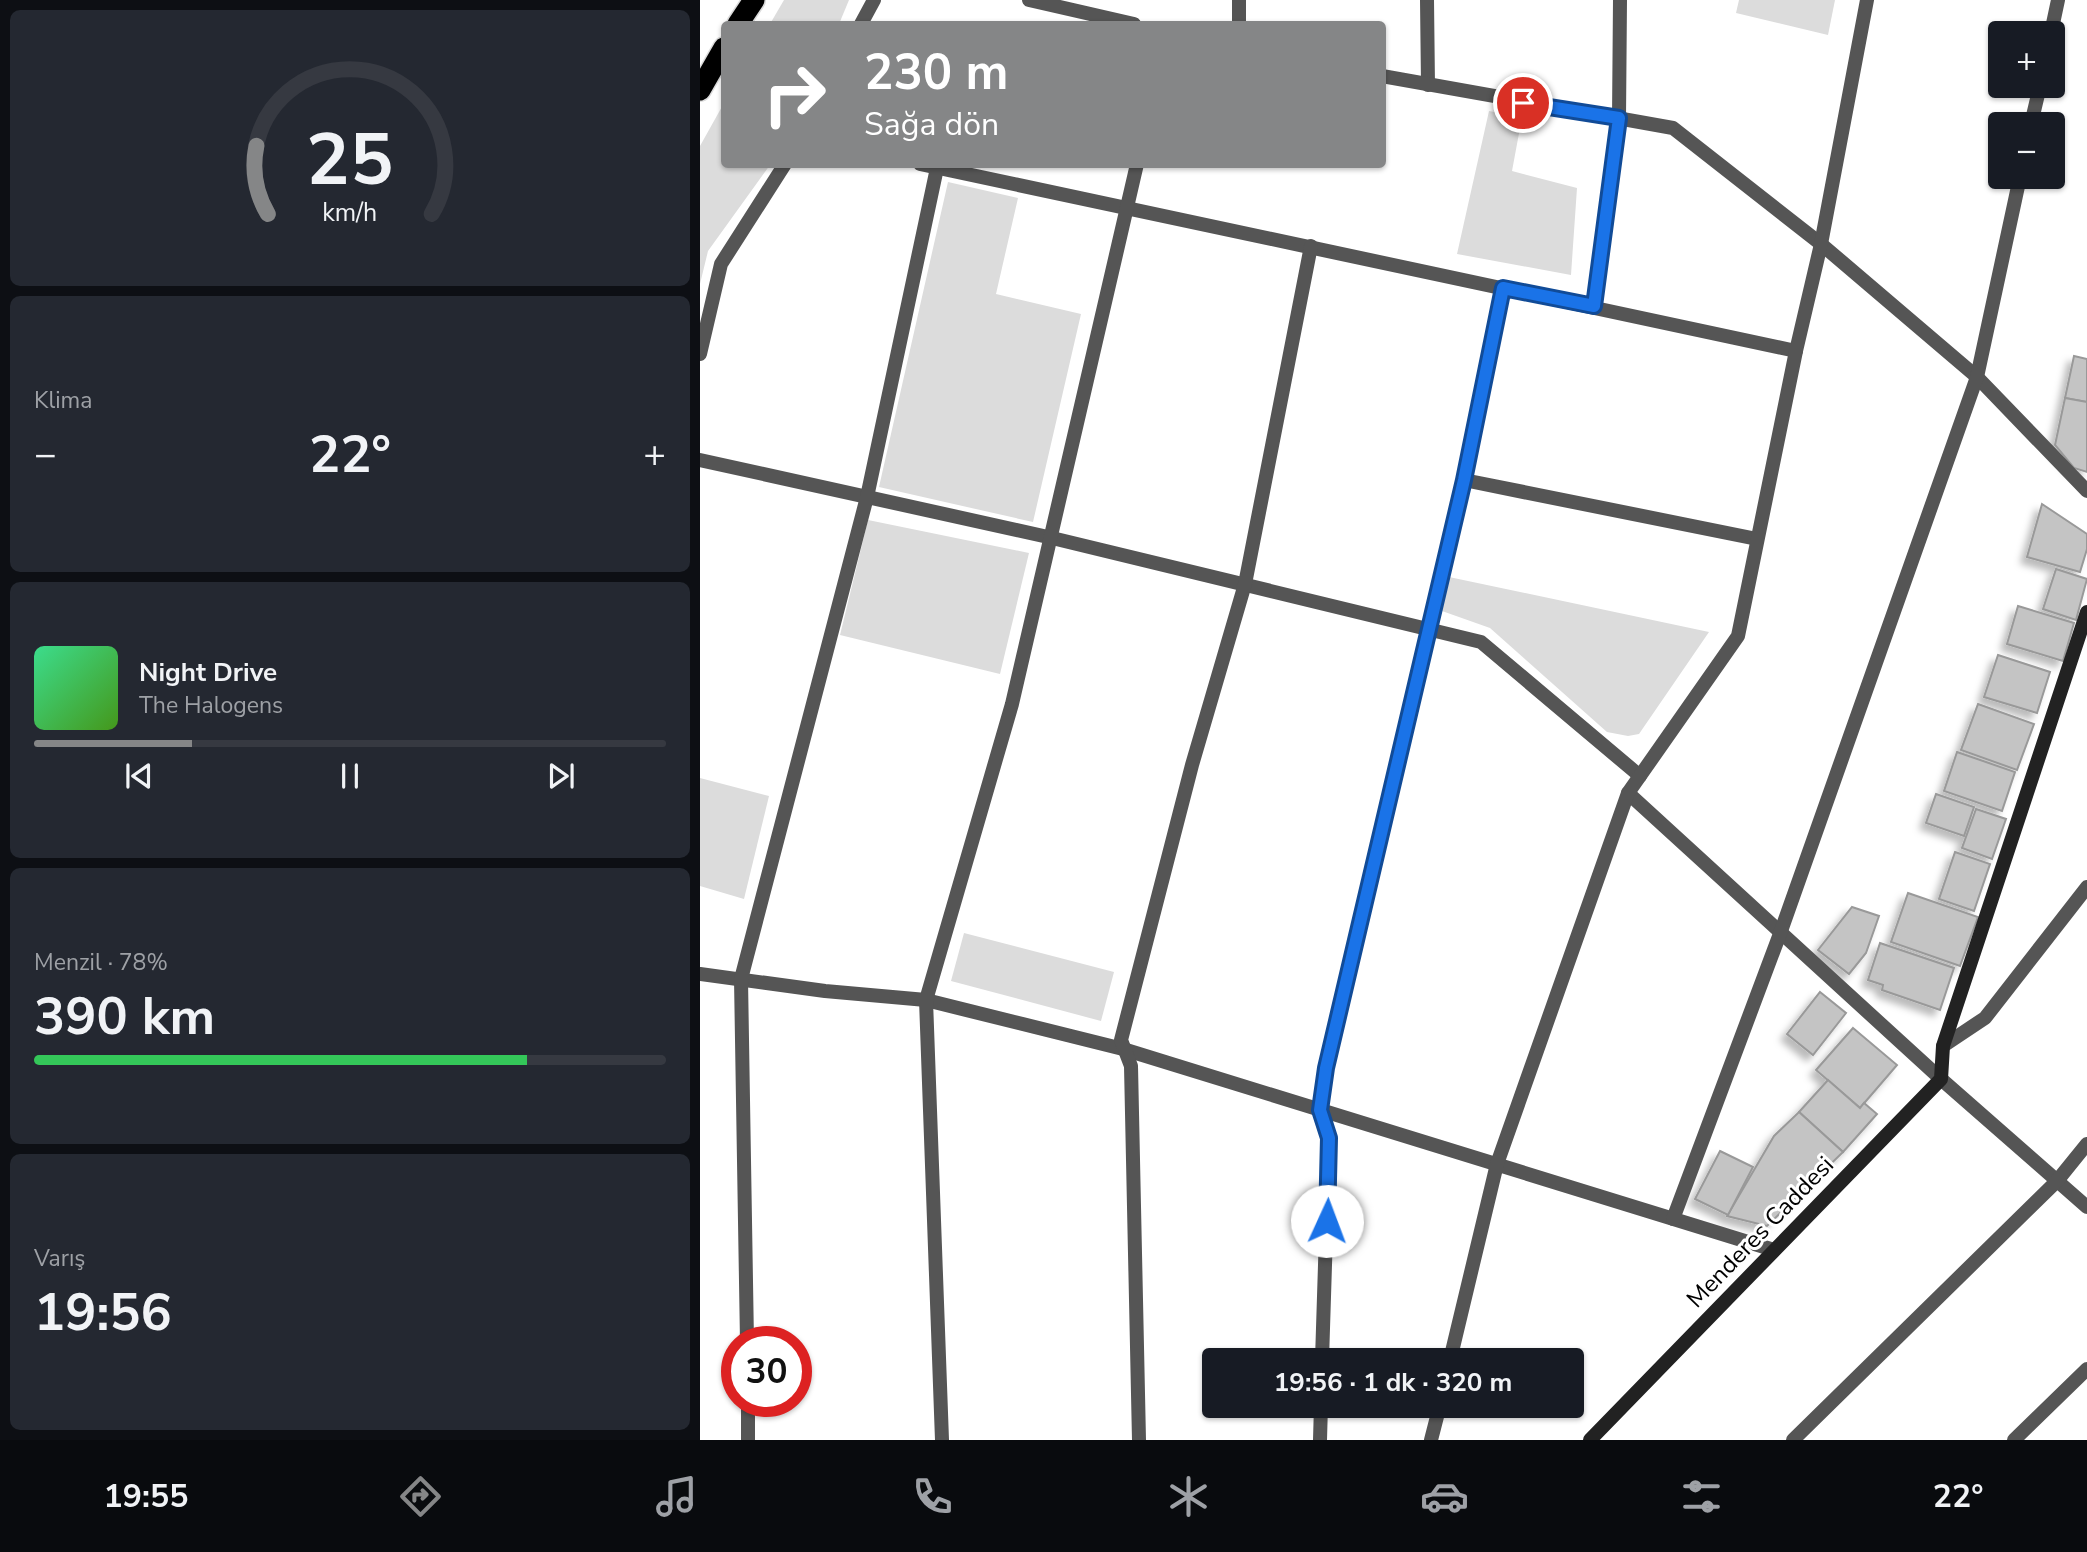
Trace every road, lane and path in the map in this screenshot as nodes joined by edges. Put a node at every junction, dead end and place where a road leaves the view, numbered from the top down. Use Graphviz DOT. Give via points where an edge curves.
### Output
graph roads {
  1 [pos="754,0"];
  2 [pos="874,0"];
  3 [pos="1029,0"];
  4 [pos="1239,0"];
  5 [pos="1427,0"];
  6 [pos="1620,0"];
  7 [pos="1867,0"];
  8 [pos="2058,0"];
  9 [pos="1047,2"];
  10 [pos="740,21"];
  11 [pos="863,21"];
  12 [pos="1122,21"];
  13 [pos="1239,21"];
  14 [pos="2054,21"];
  15 [pos="721,53"];
  16 [pos="1386,77"];
  17 [pos="1428,85"];
  18 [pos="700,90"];
  19 [pos="1619,118"];
  20 [pos="782,168"];
  21 [pos="937,168"];
  22 [pos="1136,168"];
  23 [pos="2017,189"];
  24 [pos="1127,207"];
  25 [pos="1821,244"];
  26 [pos="1311,246"];
  27 [pos="1503,288"];
  28 [pos="1594,306"];
  29 [pos="1796,351"];
  30 [pos="700,354"];
  31 [pos="1978,377"];
  32 [pos="700,460"];
  33 [pos="1464,480"];
  34 [pos="2087,491"];
  35 [pos="867,498"];
  36 [pos="1048,537"];
  37 [pos="1757,539"];
  38 [pos="1245,584"];
  39 [pos="2087,612"];
  40 [pos="1430,629"];
  41 [pos="1640,776"];
  42 [pos="1628,793"];
  43 [pos="2087,887"];
  44 [pos="1781,931"];
  45 [pos="700,974"];
  46 [pos="741,979"];
  47 [pos="926,1000"];
  48 [pos="1123,1028"];
  49 [pos="1090,1040"];
  50 [pos="1943,1046"];
  51 [pos="1120,1051"];
  52 [pos="1167,1063"];
  53 [pos="1941,1079"];
  54 [pos="1132,1084"];
  55 [pos="1322,1090"];
  56 [pos="1290,1100"];
  57 [pos="1320,1110"];
  58 [pos="1348,1118"];
  59 [pos="1329,1138"];
  60 [pos="2087,1144"];
  61 [pos="1497,1164"];
  62 [pos="2057,1181"];
  63 [pos="2087,1207"];
  64 [pos="1673,1219"];
  65 [pos="1774,1250"];
  66 [pos="747,1326"];
  67 [pos="1322,1348"];
  68 [pos="1453,1348"];
  69 [pos="2087,1369"];
  70 [pos="748,1417"];
  71 [pos="1321,1418"];
  72 [pos="1437,1418"];
  73 [pos="748,1440"];
  74 [pos="942,1440"];
  75 [pos="1139,1440"];
  76 [pos="1320,1440"];
  77 [pos="1431,1440"];
  78 [pos="1590,1440"];
  79 [pos="1793,1440"];
  80 [pos="2014,1440"];
  1 -- 10 [label="highway"];
  2 -- 11 [label="street"];
  3 -- 9 [label="street"];
  4 -- 13 [label="street"];
  5 -- 17 [label="street"];
  6 -- 19 [label="street"];
  7 -- 25 [label="street"];
  8 -- 14 [label="street"];
  9 -- 12 [label="street"];
  15 -- 18 [label="highway"];
  16 -- 17 [label="street"];
  17 -- 19 [label="street"];
  19 -- 25 [label="street" via="1673,128"];
  19 -- 28 [label="street"];
  20 -- 30 [label="street" via="722,264"];
  21 -- 24 [label="street"];
  21 -- 35 [label="street"];
  22 -- 24 [label="street"];
  23 -- 31 [label="street"];
  24 -- 26 [label="street"];
  24 -- 36 [label="street"];
  25 -- 29 [label="street"];
  25 -- 31 [label="street"];
  26 -- 27 [label="street"];
  26 -- 38 [label="street"];
  27 -- 28 [label="street"];
  27 -- 33 [label="street"];
  28 -- 29 [label="street"];
  29 -- 37 [label="street"];
  31 -- 34 [label="street"];
  31 -- 44 [label="street"];
  32 -- 35 [label="street"];
  33 -- 37 [label="street"];
  33 -- 40 [label="street"];
  35 -- 36 [label="street"];
  35 -- 46 [label="street"];
  36 -- 38 [label="street"];
  36 -- 47 [label="street" via="1012,704"];
  37 -- 41 [label="street" via="1738,636"];
  38 -- 40 [label="street"];
  38 -- 48 [label="street"];
  39 -- 50 [label="street"];
  40 -- 41 [label="street" via="1481,642"];
  40 -- 55 [label="street"];
  41 -- 42 [label="street"];
  42 -- 44 [label="street"];
  42 -- 61 [label="street"];
  43 -- 50 [label="street" via="1985,1018"];
  44 -- 53 [label="street"];
  44 -- 64 [label="street"];
  45 -- 46 [label="street"];
  46 -- 47 [label="street"];
  46 -- 66 [label="street"];
  47 -- 49 [label="street"];
  47 -- 74 [label="street"];
  48 -- 49 [label="street" via="1107,1040"];
  48 -- 51 [label="street"];
  49 -- 51 [label="street"];
  50 -- 53 [label="street"];
  51 -- 52 [label="street"];
  51 -- 54 [label="street" via="1131,1066"];
  52 -- 54 [label="street" via="1144,1063"];
  52 -- 56 [label="street"];
  53 -- 62 [label="street"];
  53 -- 65 [label="street, Menderes Caddesi"];
  54 -- 75 [label="street"];
  55 -- 56 [label="street" via="1309,1098"];
  55 -- 57 [label="street"];
  56 -- 57 [label="street"];
  57 -- 58 [label="street"];
  57 -- 59 [label="street"];
  58 -- 59 [label="street" via="1335,1122"];
  58 -- 61 [label="street"];
  59 -- 67 [label="street"];
  60 -- 62 [label="street"];
  61 -- 64 [label="street"];
  61 -- 68 [label="street"];
  62 -- 63 [label="street"];
  62 -- 79 [label="street"];
  64 -- 65 [label="street"];
  65 -- 78 [label="street, Menderes Caddesi"];
  69 -- 80 [label="street"];
  70 -- 73 [label="street"];
  71 -- 76 [label="street"];
  72 -- 77 [label="street"];
}
